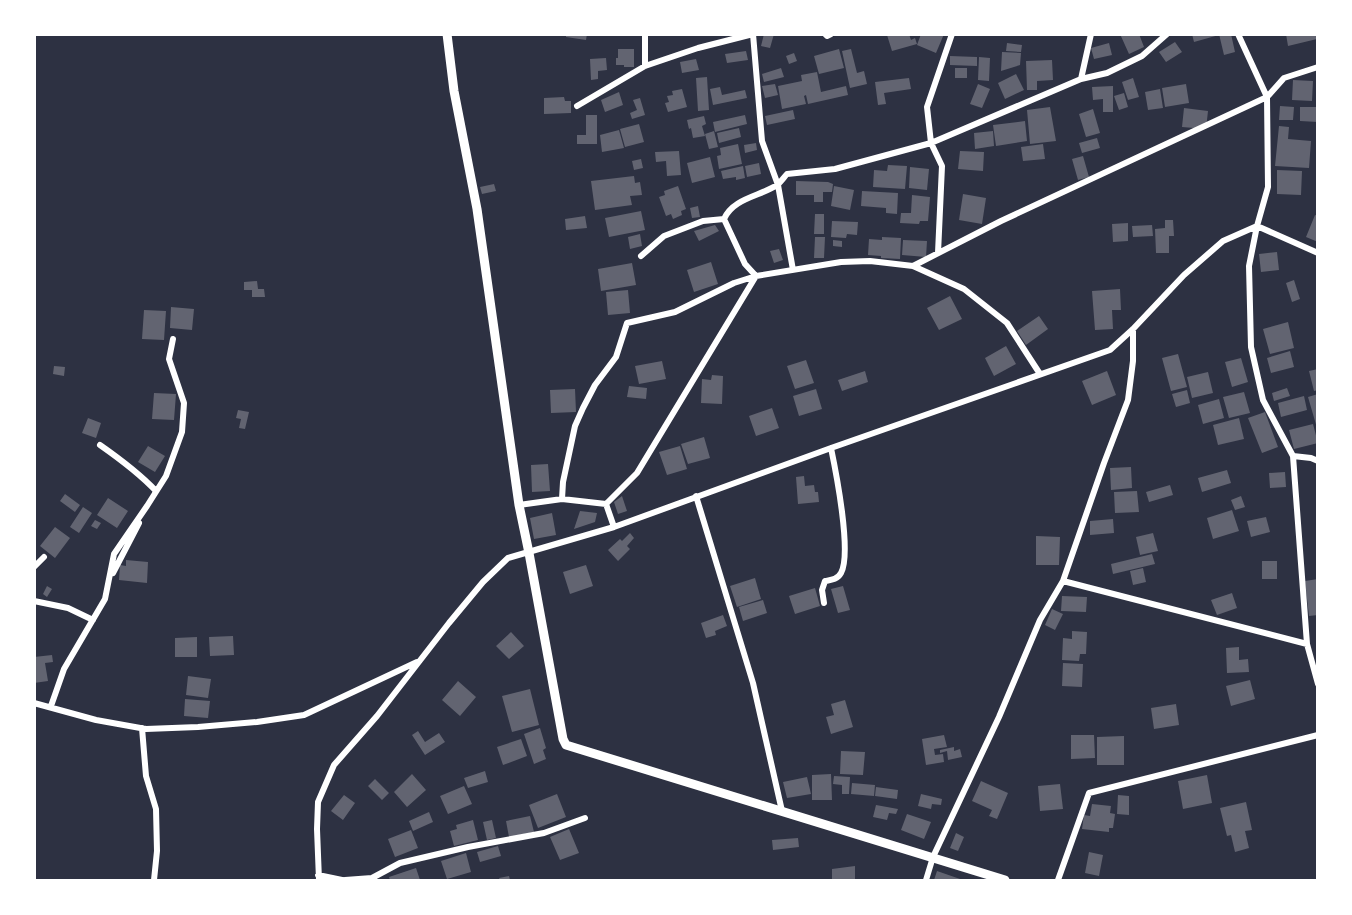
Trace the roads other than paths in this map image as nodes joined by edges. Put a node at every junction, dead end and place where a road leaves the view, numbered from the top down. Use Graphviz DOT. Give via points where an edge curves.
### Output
graph roads {
  1 [pos="447,34"];
  2 [pos="645,34"];
  3 [pos="825,34"];
  4 [pos="831,34"];
  5 [pos="952,34"];
  6 [pos="1090,34"];
  7 [pos="1167,34"];
  8 [pos="1238,34"];
  9 [pos="753,35"];
  10 [pos="645,66"];
  11 [pos="1317,66"];
  12 [pos="1081,79"];
  13 [pos="1267,97"];
  14 [pos="577,106"];
  15 [pos="931,143"];
  16 [pos="778,185"];
  17 [pos="724,219"];
  18 [pos="1257,226"];
  19 [pos="938,253"];
  20 [pos="1317,253"];
  21 [pos="641,256"];
  22 [pos="913,266"];
  23 [pos="793,270"];
  24 [pos="756,276"];
  25 [pos="1133,328"];
  26 [pos="173,339"];
  27 [pos="1040,374"];
  28 [pos="100,445"];
  29 [pos="831,448"];
  30 [pos="1293,456"];
  31 [pos="1317,461"];
  32 [pos="156,491"];
  33 [pos="696,496"];
  34 [pos="561,499"];
  35 [pos="606,504"];
  36 [pos="519,505"];
  37 [pos="614,527"];
  38 [pos="529,553"];
  39 [pos="44,556"];
  40 [pos="34,567"];
  41 [pos="1064,581"];
  42 [pos="34,601"];
  43 [pos="824,603"];
  44 [pos="93,620"];
  45 [pos="1307,644"];
  46 [pos="420,661"];
  47 [pos="1317,684"];
  48 [pos="34,703"];
  49 [pos="51,706"];
  50 [pos="142,728"];
  51 [pos="1317,735"];
  52 [pos="782,811"];
  53 [pos="585,818"];
  54 [pos="933,857"];
  55 [pos="319,878"];
  56 [pos="154,880"];
  57 [pos="343,880"];
  58 [pos="926,880"];
  59 [pos="1005,880"];
  60 [pos="1058,880"];
  1 -- 36 [label="street" via="477,209"];
  2 -- 10 [label="street"];
  3 -- 4 [label="street"];
  5 -- 15 [label="street" via="927,107"];
  6 -- 12 [label="street"];
  7 -- 12 [label="street" via="1142,56 1107,73"];
  8 -- 13 [label="street"];
  9 -- 10 [label="street"];
  9 -- 16 [label="street" via="762,141"];
  10 -- 14 [label="street"];
  11 -- 13 [label="street" via="1284,78"];
  12 -- 15 [label="street"];
  13 -- 18 [label="street" via="1268,188"];
  13 -- 19 [label="street"];
  15 -- 16 [label="street" via="835,169 788,174"];
  15 -- 19 [label="street" via="942,166"];
  16 -- 17 [label="street" via="751,196 728,211"];
  16 -- 23 [label="street"];
  17 -- 21 [label="street" via="703,221 664,236"];
  17 -- 24 [label="street" via="745,264"];
  18 -- 20 [label="street"];
  18 -- 25 [label="street" via="1223,241"];
  18 -- 30 [label="street" via="1249,266 1251,347 1263,400"];
  19 -- 22 [label="street"];
  22 -- 23 [label="street" via="870,261"];
  22 -- 27 [label="street" via="964,289 1007,323"];
  23 -- 24 [label="street"];
  24 -- 34 [label="street" via="675,312 627,323 616,357 595,385 575,426"];
  24 -- 35 [label="street" via="637,473"];
  25 -- 27 [label="street" via="1110,350"];
  25 -- 41 [label="street" via="1128,400"];
  26 -- 32 [label="street" via="168,359 184,403 182,432 166,476"];
  27 -- 29 [label="street"];
  28 -- 32 [label="street" via="144,477"];
  29 -- 33 [label="street"];
  29 -- 43 [label="street" via="845,560 841,574 825,581"];
  30 -- 31 [label="street"];
  30 -- 45 [label="street"];
  32 -- 44 [label="street" via="114,554 105,599"];
  33 -- 37 [label="street"];
  33 -- 52 [label="street" via="753,683"];
  34 -- 35 [label="street"];
  34 -- 36 [label="street"];
  35 -- 37 [label="street"];
  36 -- 38 [label="street"];
  37 -- 38 [label="street"];
  38 -- 46 [label="street" via="508,558 483,582"];
  38 -- 52 [label="street" via="566,745"];
  39 -- 40 [label="street"];
  41 -- 45 [label="street"];
  41 -- 54 [label="street" via="1040,620"];
  42 -- 44 [label="street" via="68,608"];
  44 -- 49 [label="street" via="64,669"];
  45 -- 47 [label="street"];
  46 -- 50 [label="street" via="304,715 210,726"];
  46 -- 55 [label="street" via="334,765 318,802"];
  48 -- 49 [label="street"];
  49 -- 50 [label="street" via="96,720"];
  50 -- 56 [label="street" via="146,776 156,809"];
  51 -- 60 [label="street" via="1089,793"];
  52 -- 54 [label="street"];
  53 -- 57 [label="street" via="544,832 399,863 372,878"];
  54 -- 58 [label="street"];
  54 -- 59 [label="street"];
  55 -- 57 [label="street"];
}
